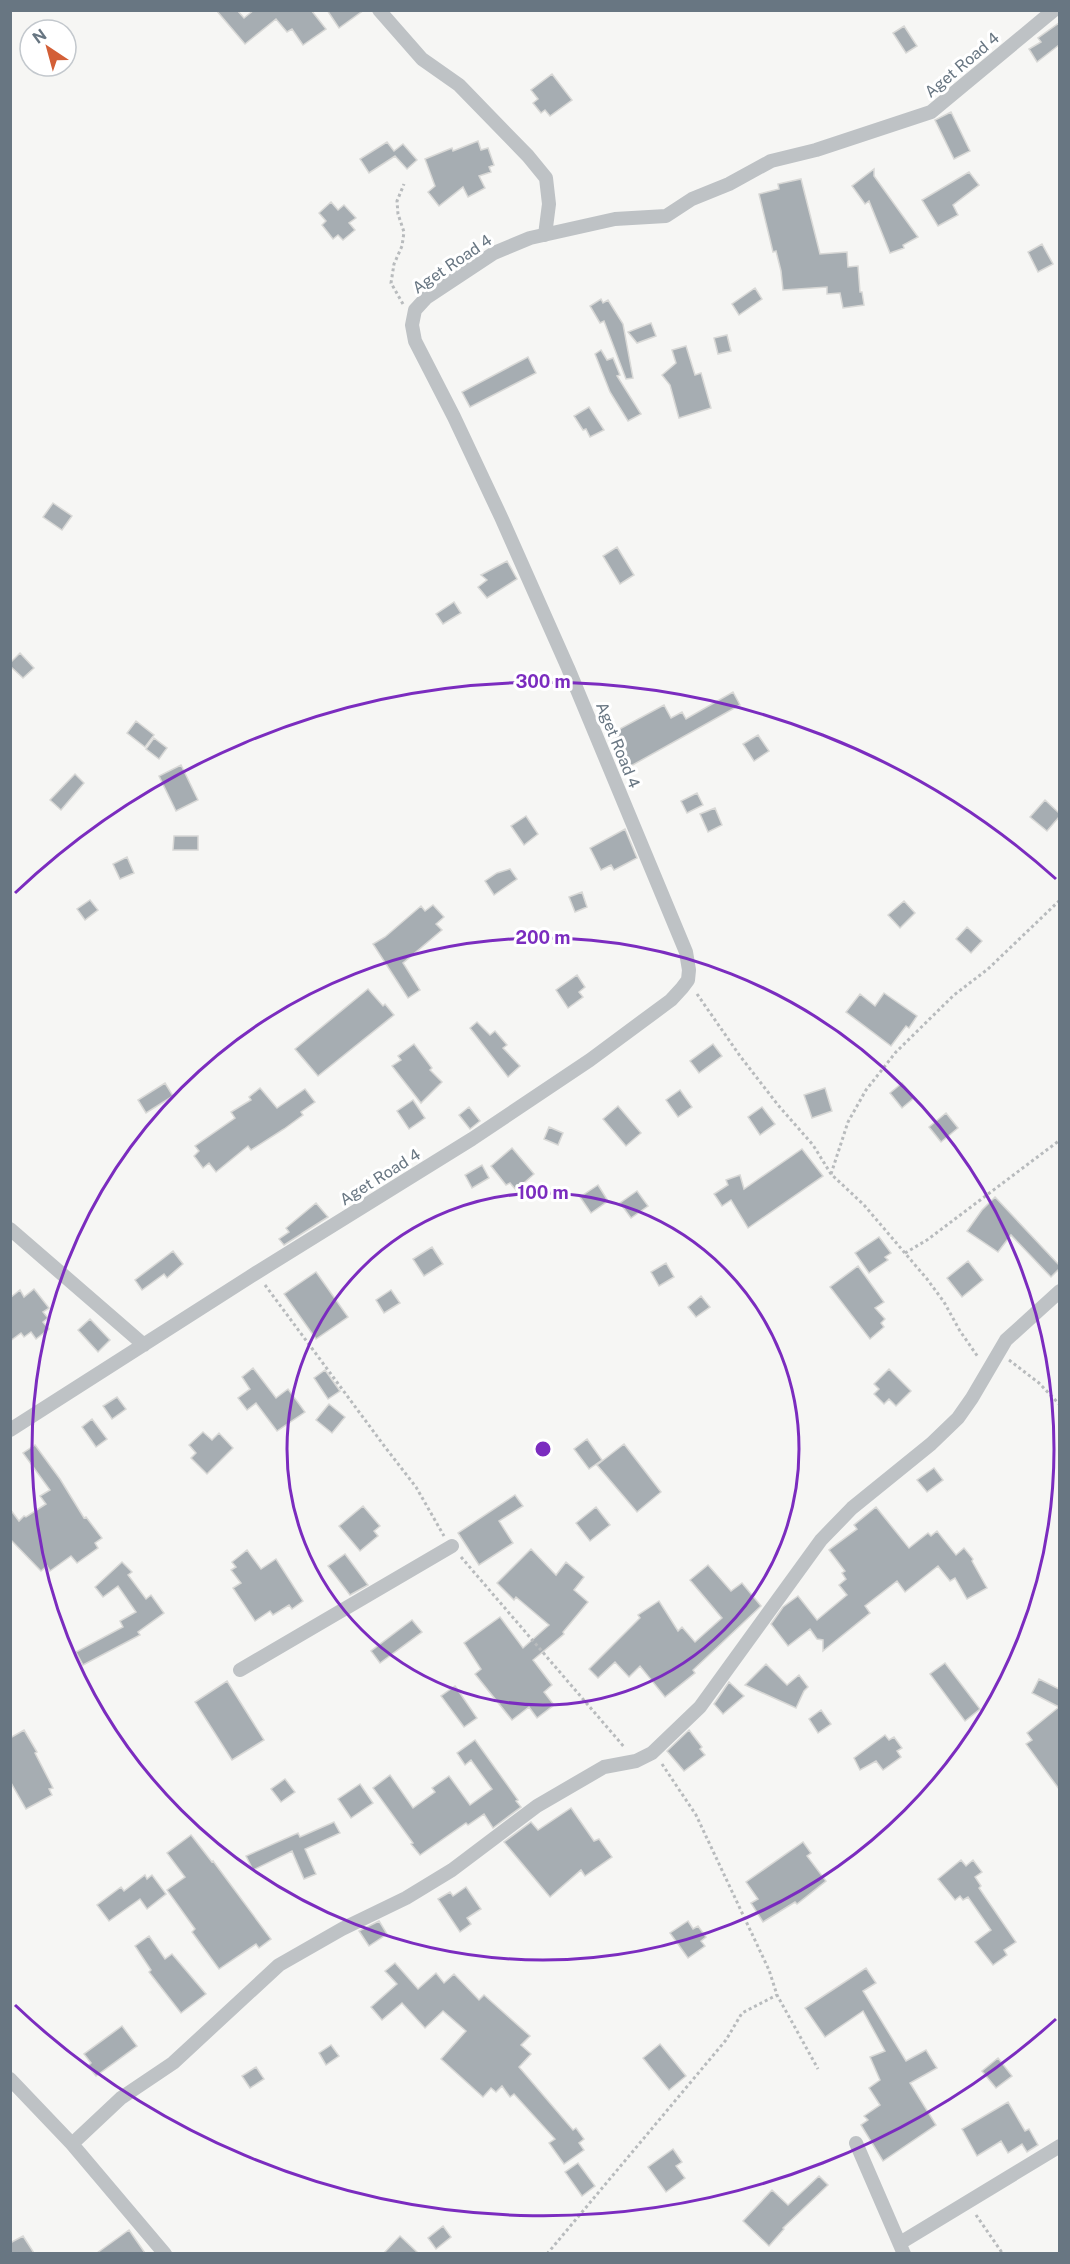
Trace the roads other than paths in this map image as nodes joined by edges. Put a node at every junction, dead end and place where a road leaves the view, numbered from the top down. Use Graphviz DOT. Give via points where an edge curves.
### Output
graph roads {
  1 [pos="379,10"];
  2 [pos="1054,10"];
  3 [pos="545,235"];
  4 [pos="10,1229"];
  5 [pos="1059,1291"];
  6 [pos="144,1345"];
  7 [pos="10,1430"];
  8 [pos="452,1546"];
  9 [pos="240,1670"];
  10 [pos="10,2079"];
  11 [pos="856,2143"];
  12 [pos="72,2144"];
  13 [pos="1059,2146"];
  14 [pos="902,2248"];
  15 [pos="165,2253"];
  1 -- 3 [label="street" via="422,59 459,86 546,178 549,204"];
  2 -- 3 [label="street, Aget Road 4" via="931,112 771,161 666,216 615,219"];
  3 -- 6 [label="street, Aget Road 4" via="494,253 426,298 414,317 415,341 459,426 568,668 686,952 688,980 671,1000 590,1060 472,1139"];
  4 -- 6 [label="street"];
  5 -- 12 [label="street" via="1006,1340 958,1418 852,1508 821,1540 700,1707 652,1753 636,1761 604,1767 537,1806 452,1870 279,1965 173,2063 121,2098"];
  6 -- 7 [label="street, Aget Road 4"];
  8 -- 9 [label="street"];
  10 -- 12 [label="street"];
  11 -- 14 [label="street"];
  12 -- 15 [label="street"];
  13 -- 14 [label="street"];
}
